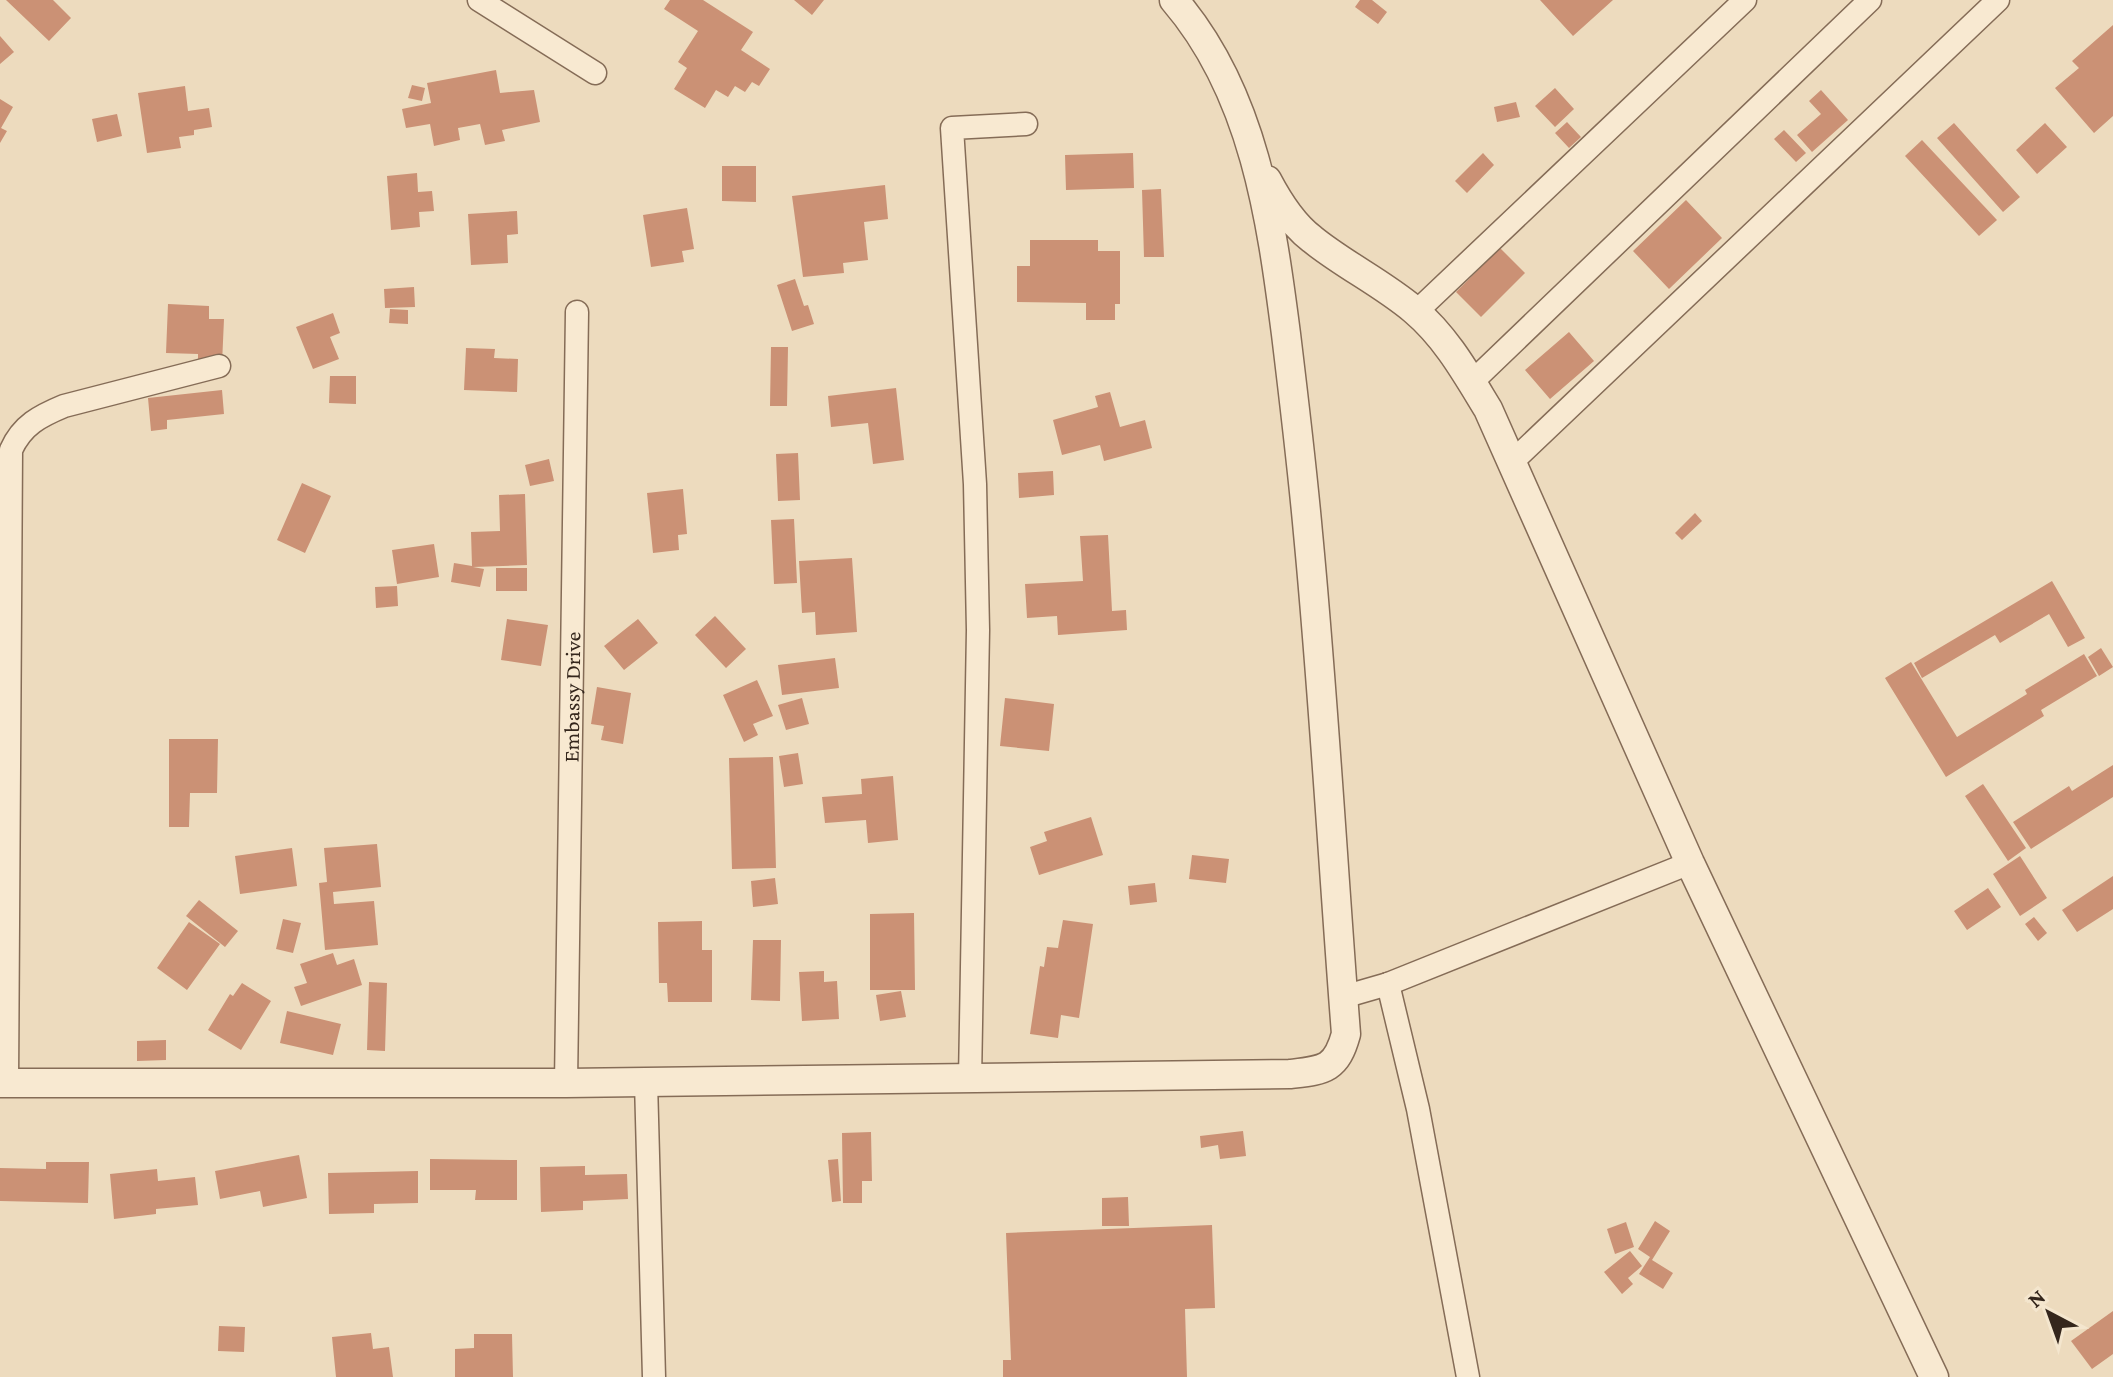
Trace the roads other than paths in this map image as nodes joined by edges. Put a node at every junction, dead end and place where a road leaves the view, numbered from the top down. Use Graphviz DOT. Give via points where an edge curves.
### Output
graph roads {
  1 [pos="479,0"];
  2 [pos="1174,0"];
  3 [pos="1745,0"];
  4 [pos="1870,0"];
  5 [pos="1998,0"];
  6 [pos="595,73"];
  7 [pos="1026,124"];
  8 [pos="1255,158"];
  9 [pos="1322,246"];
  10 [pos="1277,273"];
  11 [pos="577,312"];
  12 [pos="1416,312"];
  13 [pos="219,366"];
  14 [pos="1472,382"];
  15 [pos="1512,462"];
  16 [pos="1690,863"];
  17 [pos="1388,984"];
  18 [pos="1343,997"];
  19 [pos="970,1080"];
  20 [pos="646,1082"];
  21 [pos="3,1083"];
  22 [pos="566,1083"];
  23 [pos="654,1377"];
  24 [pos="1468,1377"];
  25 [pos="1934,1377"];
  1 -- 6 [label="street"];
  2 -- 8 [label="street" via="1230,92"];
  3 -- 12 [label="street"];
  4 -- 14 [label="street"];
  5 -- 15 [label="street"];
  7 -- 19 [label="street" via="952,128 975,484 978,616"];
  8 -- 9 [label="street" via="1279,201"];
  8 -- 10 [label="street"];
  9 -- 10 [label="street" via="1298,255"];
  9 -- 12 [label="street"];
  10 -- 18 [label="street" via="1313,582"];
  11 -- 22 [label="street, Embassy Drive"];
  12 -- 14 [label="street" via="1442,337"];
  13 -- 21 [label="street" via="64,406 28,425 11,450"];
  14 -- 15 [label="street"];
  15 -- 16 [label="street"];
  16 -- 17 [label="street"];
  16 -- 25 [label="street"];
  17 -- 18 [label="street"];
  17 -- 24 [label="street" via="1418,1109"];
  18 -- 19 [label="street" via="1346,1034 1341,1052 1333,1064 1318,1070"];
  19 -- 20 [label="street"];
  20 -- 22 [label="street"];
  20 -- 23 [label="street"];
  21 -- 22 [label="street"];
}
